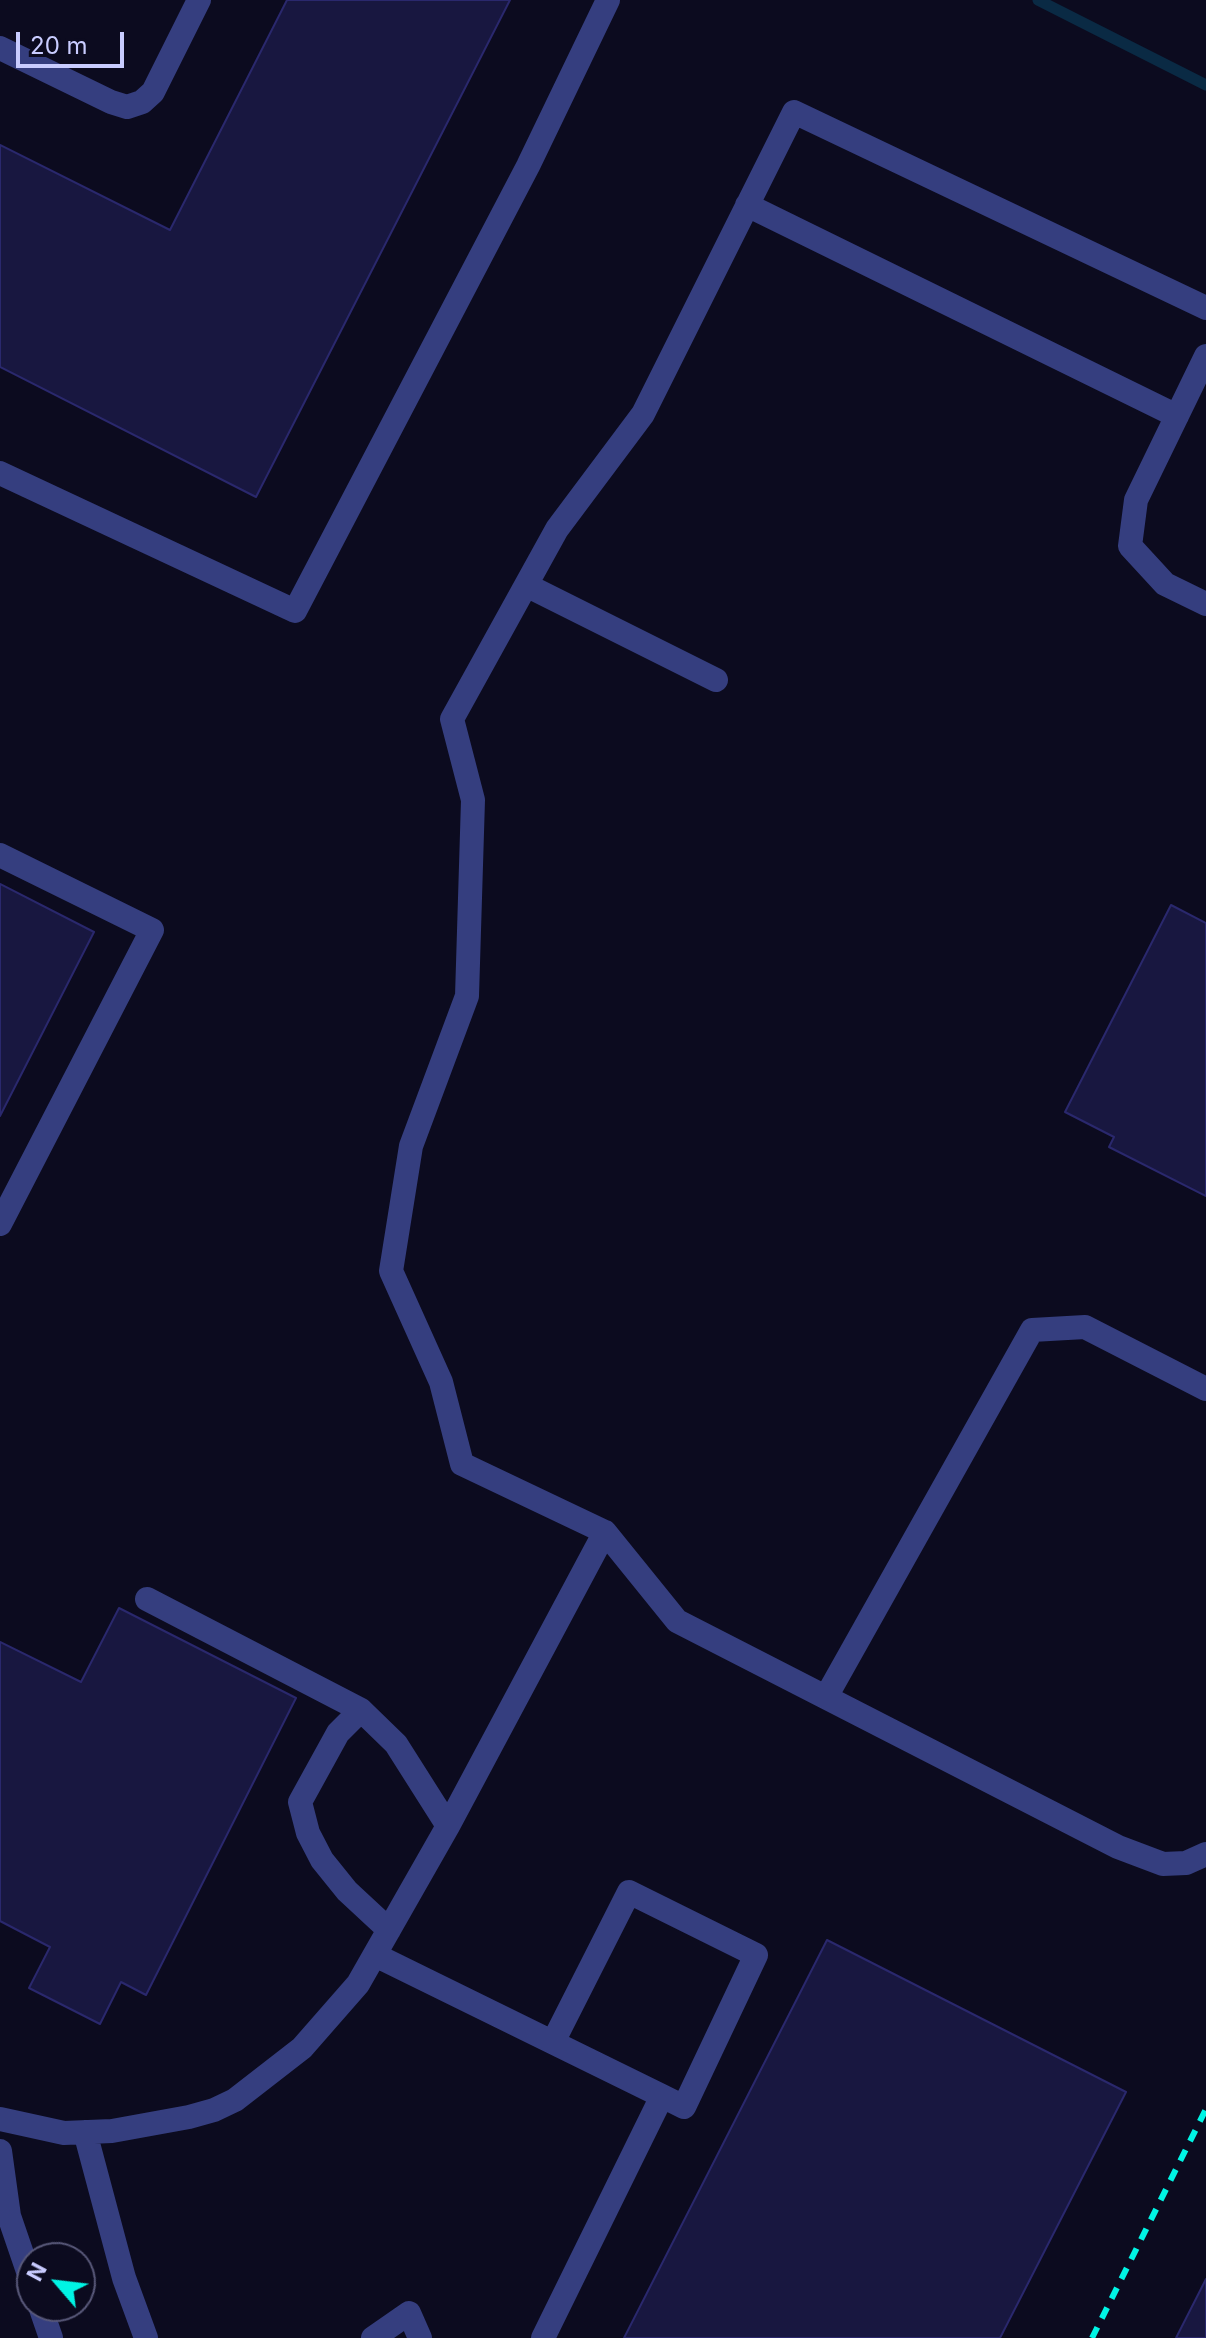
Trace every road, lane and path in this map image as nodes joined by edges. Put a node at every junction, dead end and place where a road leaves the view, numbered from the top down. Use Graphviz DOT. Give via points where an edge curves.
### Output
graph roads {
  1 [pos="199,0"];
  2 [pos="608,0"];
  3 [pos="0,48"];
  4 [pos="747,205"];
  5 [pos="1206,308"];
  6 [pos="1206,356"];
  7 [pos="1177,416"];
  8 [pos="0,473"];
  9 [pos="526,585"];
  10 [pos="1206,604"];
  11 [pos="716,680"];
  12 [pos="0,855"];
  13 [pos="0,1224"];
  14 [pos="1206,1389"];
  15 [pos="605,1532"];
  16 [pos="147,1599"];
  17 [pos="826,1697"];
  18 [pos="361,1710"];
  19 [pos="448,1826"];
  20 [pos="1206,1854"];
  21 [pos="389,1930"];
  22 [pos="375,1955"];
  23 [pos="553,2042"];
  24 [pos="662,2096"];
  25 [pos="0,2119"];
  26 [pos="85,2132"];
  27 [pos="0,2151"];
  28 [pos="18,2242"];
  29 [pos="146,2338"];
  30 [pos="373,2338"];
  31 [pos="420,2338"];
  32 [pos="543,2338"];
  1 -- 3 [label="street" via="153,92 127,107"];
  2 -- 8 [label="street" via="528,166 295,611"];
  4 -- 5 [label="street" via="794,112"];
  4 -- 7 [label="street"];
  4 -- 9 [label="street" via="643,414 557,529"];
  6 -- 7 [label="street"];
  7 -- 10 [label="street" via="1136,500 1130,546 1165,584"];
  9 -- 11 [label="street"];
  9 -- 15 [label="street" via="452,719 473,800 467,996 411,1146 391,1271 441,1382 462,1464"];
  12 -- 13 [label="street" via="152,930"];
  14 -- 17 [label="street" via="1085,1327 1032,1330"];
  15 -- 17 [label="street" via="677,1621"];
  15 -- 19 [label="street"];
  16 -- 18 [label="street"];
  17 -- 20 [label="street" via="1118,1847 1163,1864 1186,1863"];
  18 -- 19 [label="street" via="396,1744"];
  18 -- 21 [label="street" via="338,1733 300,1802 322,1860"];
  19 -- 21 [label="street"];
  21 -- 22 [label="street"];
  22 -- 23 [label="street"];
  22 -- 26 [label="street" via="358,1984 302,2048 235,2100 189,2117"];
  23 -- 24 [label="street"];
  23 -- 24 [label="street" via="629,1892 756,1955 684,2107"];
  24 -- 32 [label="street"];
  25 -- 26 [label="street" via="64,2133"];
  26 -- 29 [label="street" via="124,2278"];
  27 -- 28 [label="street"];
  30 -- 31 [label="street" via="409,2313"];
}
